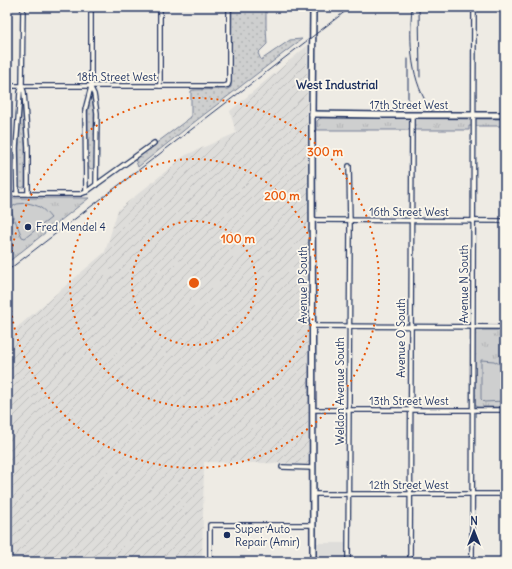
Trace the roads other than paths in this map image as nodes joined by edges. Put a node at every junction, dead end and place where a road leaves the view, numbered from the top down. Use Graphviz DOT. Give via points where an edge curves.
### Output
graph roads {
  1 [pos="23,7"];
  2 [pos="91,7"];
  3 [pos="160,7"];
  4 [pos="229,7"];
  5 [pos="313,7"];
  6 [pos="474,8"];
  7 [pos="505,8"];
  8 [pos="7,86"];
  9 [pos="22,86"];
  10 [pos="91,86"];
  11 [pos="160,86"];
  12 [pos="312,114"];
  13 [pos="412,115"];
  14 [pos="473,115"];
  15 [pos="505,115"];
  16 [pos="154,143"];
  17 [pos="349,166"];
  18 [pos="86,173"];
  19 [pos="96,174"];
  20 [pos="96,184"];
  21 [pos="86,192"];
  22 [pos="7,194"];
  23 [pos="17,194"];
  24 [pos="28,194"];
  25 [pos="312,220"];
  26 [pos="350,221"];
  27 [pos="411,221"];
  28 [pos="473,221"];
  29 [pos="505,221"];
  30 [pos="313,326"];
  31 [pos="349,326"];
  32 [pos="505,326"];
  33 [pos="410,327"];
  34 [pos="472,327"];
  35 [pos="313,410"];
  36 [pos="349,410"];
  37 [pos="411,410"];
  38 [pos="472,410"];
  39 [pos="505,410"];
  40 [pos="282,467"];
  41 [pos="313,468"];
  42 [pos="313,494"];
  43 [pos="349,494"];
  44 [pos="410,494"];
  45 [pos="472,494"];
  46 [pos="505,494"];
  47 [pos="313,525"];
  48 [pos="210,562"];
  49 [pos="313,562"];
  50 [pos="348,562"];
  51 [pos="410,562"];
  52 [pos="472,562"];
  1 -- 9 [label="street"];
  2 -- 10 [label="street"];
  3 -- 11 [label="street"];
  4 -- 11 [label="street, 18th Street West" via="228,85"];
  5 -- 12 [label="main road, Avenue P South"];
  6 -- 7 [label="street"];
  6 -- 14 [label="street, Avenue N South"];
  8 -- 9 [label="street, 18th Street West"];
  9 -- 10 [label="street, 18th Street West"];
  9 -- 23 [label="street" via="16,148"];
  9 -- 24 [label="street" via="28,147"];
  10 -- 11 [label="street, 18th Street West"];
  10 -- 18 [label="street" via="85,110"];
  10 -- 19 [label="street" via="97,113"];
  12 -- 13 [label="main road, 17th Street West"];
  12 -- 25 [label="main road, Avenue P South"];
  13 -- 14 [label="main road, 17th Street West"];
  13 -- 27 [label="street, Avenue O South"];
  14 -- 15 [label="main road, 17th Street West"];
  14 -- 28 [label="street, Avenue N South"];
  16 -- 20 [label="street"];
  17 -- 26 [label="street, Weldon Avenue South"];
  18 -- 19 [label="street"];
  18 -- 21 [label="street"];
  19 -- 20 [label="street"];
  20 -- 21 [label="street"];
  21 -- 24 [label="street"];
  22 -- 23 [label="street"];
  23 -- 24 [label="street"];
  25 -- 26 [label="street, 16th Street West"];
  25 -- 30 [label="main road, Avenue P South"];
  26 -- 27 [label="street, 16th Street West"];
  26 -- 31 [label="street, Weldon Avenue South"];
  27 -- 28 [label="street, 16th Street West"];
  27 -- 33 [label="street, Avenue O South"];
  28 -- 29 [label="street, 16th Street West"];
  28 -- 34 [label="street, Avenue N South"];
  30 -- 31 [label="street"];
  30 -- 35 [label="main road, Avenue P South"];
  31 -- 33 [label="street"];
  31 -- 36 [label="street, Weldon Avenue South"];
  32 -- 34 [label="street"];
  33 -- 34 [label="street"];
  33 -- 37 [label="street, Avenue O South"];
  34 -- 38 [label="street, Avenue N South"];
  35 -- 36 [label="street, 13th Street West"];
  35 -- 41 [label="main road, Avenue P South"];
  36 -- 37 [label="street, 13th Street West"];
  36 -- 43 [label="street, Weldon Avenue South"];
  37 -- 38 [label="street, 13th Street West"];
  37 -- 44 [label="street, Avenue O South"];
  38 -- 39 [label="street, 13th Street West"];
  38 -- 45 [label="street, Avenue N South"];
  40 -- 41 [label="street"];
  41 -- 42 [label="main road, Avenue P South"];
  42 -- 43 [label="street, 12th Street West"];
  42 -- 47 [label="main road, Avenue P South"];
  43 -- 44 [label="street, 12th Street West"];
  43 -- 50 [label="street, Weldon Avenue South"];
  44 -- 45 [label="street, 12th Street West"];
  44 -- 51 [label="street, Avenue O South"];
  45 -- 46 [label="street, 12th Street West"];
  45 -- 52 [label="street, Avenue N South"];
  47 -- 48 [label="street" via="210,525"];
  47 -- 49 [label="main road, Avenue P South"];
}
